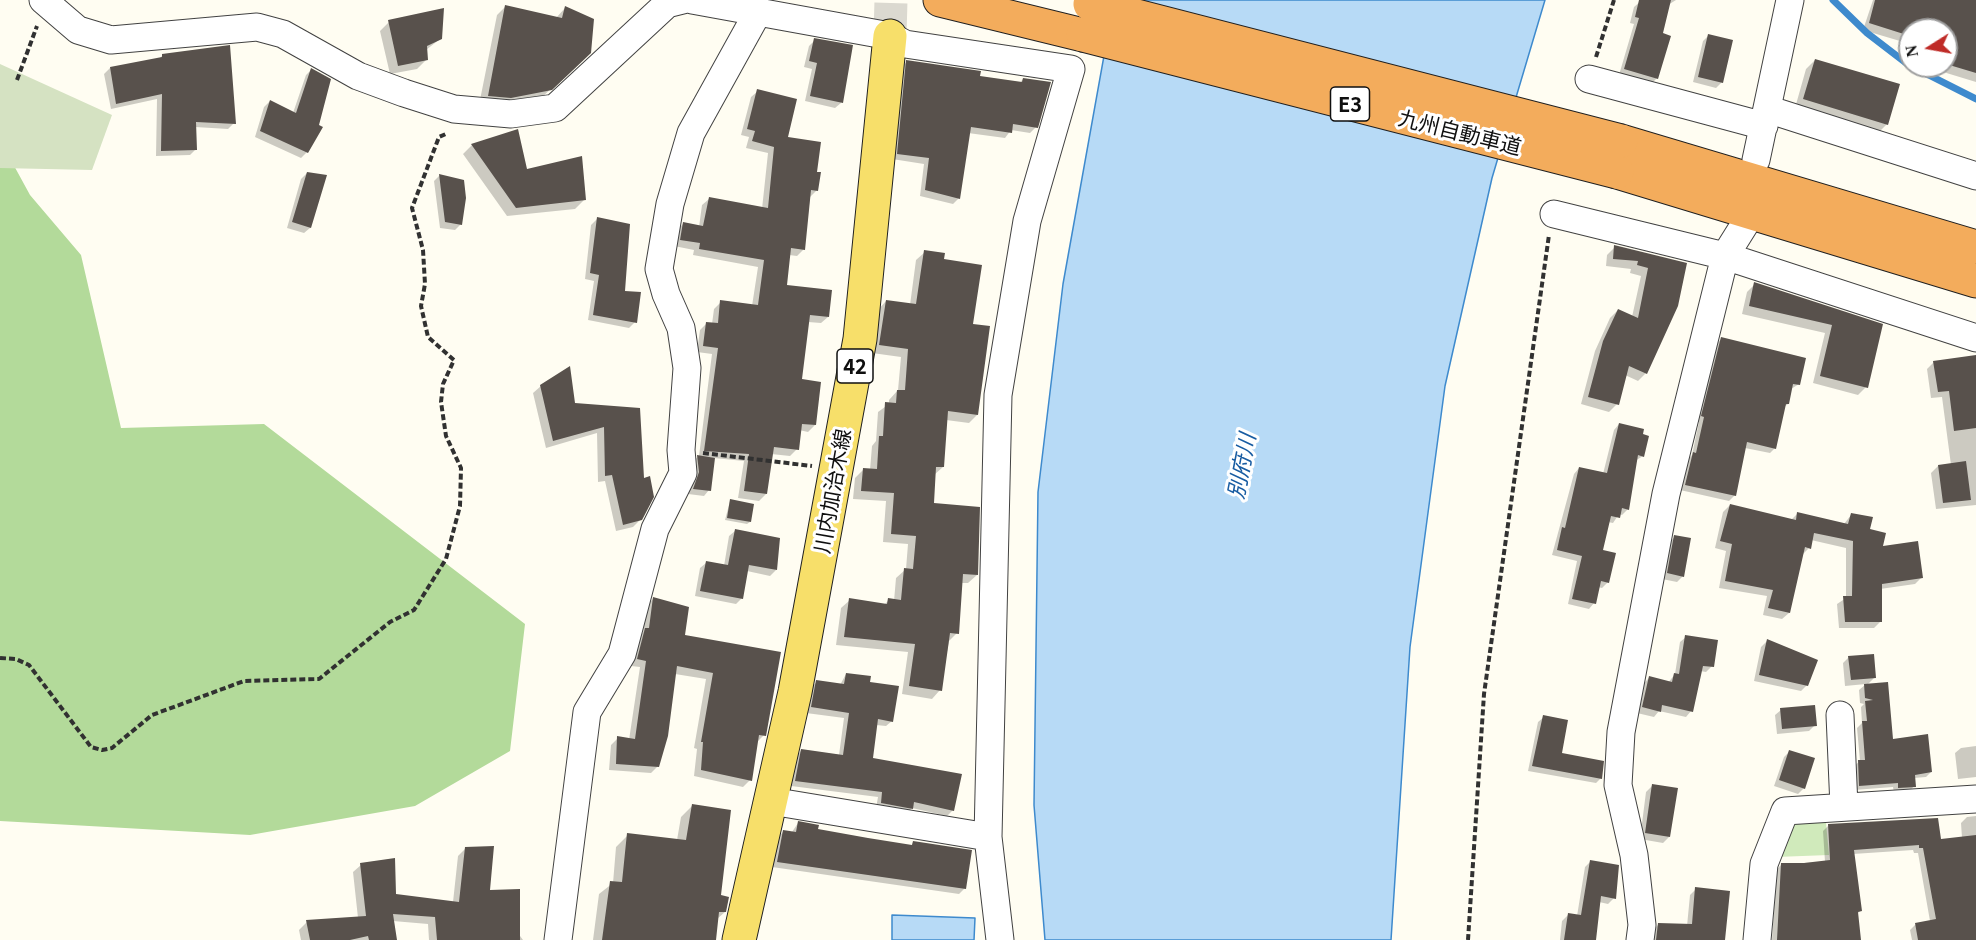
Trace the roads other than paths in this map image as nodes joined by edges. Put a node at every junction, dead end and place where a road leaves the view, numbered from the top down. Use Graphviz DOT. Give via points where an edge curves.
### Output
graph roads {
  1 [pos="683,0"];
  2 [pos="693,0"];
  3 [pos="940,0"];
  4 [pos="1790,0"];
  5 [pos="45,2"];
  6 [pos="1082,2"];
  7 [pos="758,12"];
  8 [pos="890,36"];
  9 [pos="1589,79"];
  10 [pos="1766,117"];
  11 [pos="1619,156"];
  12 [pos="1756,160"];
  13 [pos="1976,176"];
  14 [pos="1554,214"];
  15 [pos="1745,224"];
  16 [pos="1976,247"];
  17 [pos="1725,256"];
  18 [pos="1976,281"];
  19 [pos="1976,339"];
  20 [pos="1840,715"];
  21 [pos="1976,799"];
  22 [pos="771,801"];
  23 [pos="1844,807"];
  24 [pos="988,837"];
  25 [pos="558,940"];
  26 [pos="739,940"];
  27 [pos="1000,940"];
  28 [pos="1640,940"];
  29 [pos="1757,940"];
  1 -- 5 [label="street" via="668,4 555,108 511,114 454,109 358,76 283,34 257,27 111,40 78,30"];
  2 -- 7 [label="street"];
  3 -- 11 [label="highway, 九州自動車道 / E3, bridge"];
  4 -- 10 [label="street"];
  6 -- 11 [label="highway, 九州自動車道 / E3, bridge"];
  7 -- 8 [label="street"];
  7 -- 25 [label="street" via="691,133 670,204 659,269 681,328 687,368 683,473 655,529 622,654 587,712"];
  8 -- 22 [label="main road, 川内加治木線 / 42" via="860,339"];
  8 -- 24 [label="street" via="904,44 1071,69 1027,221 998,396"];
  9 -- 10 [label="street"];
  10 -- 12 [label="street"];
  10 -- 13 [label="street"];
  11 -- 16 [label="highway, 九州自動車道 / E3"];
  11 -- 18 [label="highway, 九州自動車道 / E3"];
  14 -- 17 [label="street"];
  15 -- 17 [label="street"];
  17 -- 19 [label="street"];
  17 -- 28 [label="street" via="1666,494 1621,732 1618,785 1634,855 1642,925"];
  20 -- 23 [label="street"];
  21 -- 23 [label="street"];
  22 -- 24 [label="street"];
  22 -- 26 [label="main road, 川内加治木線 / 42"];
  23 -- 29 [label="street" via="1785,811 1764,864"];
  24 -- 27 [label="street"];
}
